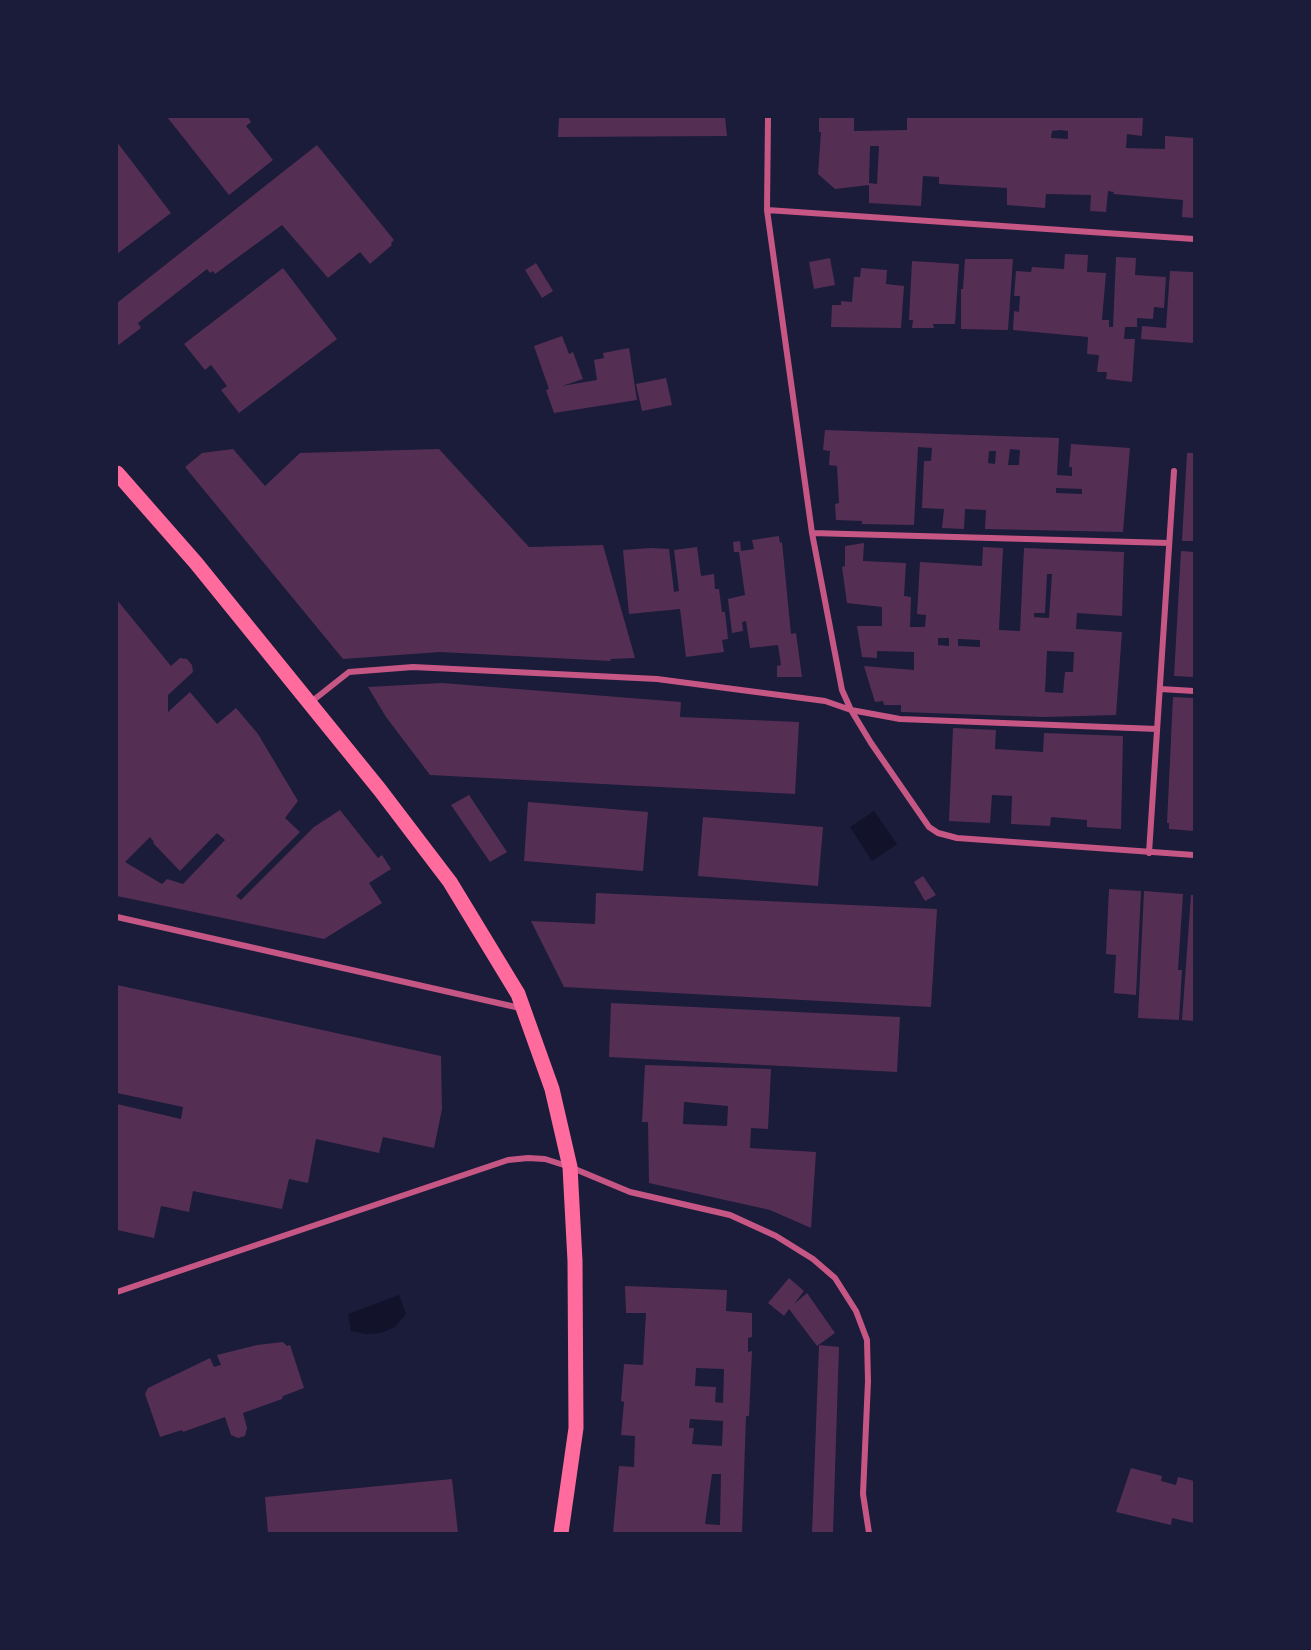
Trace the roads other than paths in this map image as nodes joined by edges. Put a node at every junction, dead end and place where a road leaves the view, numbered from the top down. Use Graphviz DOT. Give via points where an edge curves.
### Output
graph roads {
  1 [pos="768,117"];
  2 [pos="767,210"];
  3 [pos="1194,239"];
  4 [pos="1174,471"];
  5 [pos="117,473"];
  6 [pos="812,533"];
  7 [pos="1169,543"];
  8 [pos="1160,689"];
  9 [pos="1194,691"];
  10 [pos="309,704"];
  11 [pos="852,710"];
  12 [pos="1156,729"];
  13 [pos="1149,853"];
  14 [pos="1194,855"];
  15 [pos="117,917"];
  16 [pos="524,1009"];
  17 [pos="570,1167"];
  18 [pos="117,1292"];
  19 [pos="561,1533"];
  20 [pos="868,1533"];
  1 -- 2 [label="street"];
  2 -- 3 [label="street"];
  2 -- 6 [label="street"];
  4 -- 7 [label="street"];
  5 -- 10 [label="main road" via="196,563"];
  6 -- 7 [label="street"];
  6 -- 11 [label="street" via="842,690"];
  7 -- 8 [label="street"];
  8 -- 9 [label="street"];
  8 -- 12 [label="street"];
  10 -- 11 [label="street" via="349,672 413,667 657,679 825,701"];
  10 -- 16 [label="main road" via="450,882"];
  11 -- 12 [label="street" via="900,720"];
  11 -- 13 [label="street" via="929,827 938,833 957,838"];
  12 -- 13 [label="street"];
  13 -- 14 [label="street"];
  15 -- 16 [label="street"];
  16 -- 17 [label="main road" via="552,1089"];
  17 -- 18 [label="street" via="545,1159 508,1160"];
  17 -- 19 [label="main road" via="576,1428"];
  17 -- 20 [label="street" via="630,1192 730,1215 776,1236 835,1278 856,1311 867,1340 863,1494"];
}
